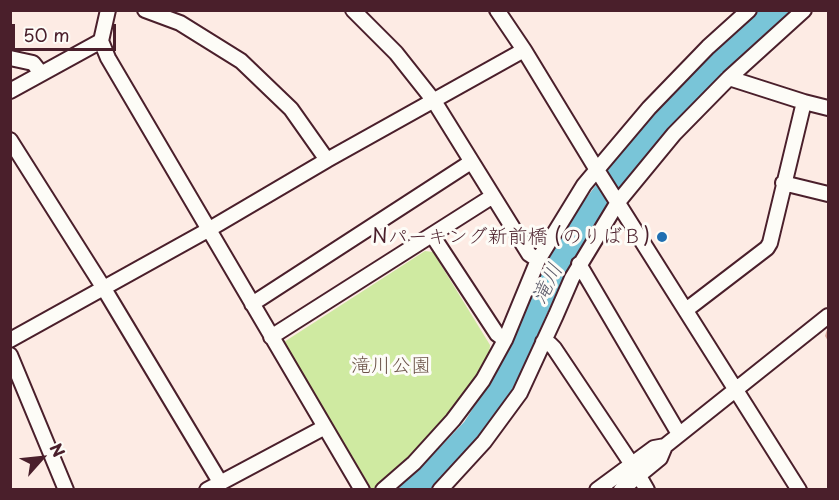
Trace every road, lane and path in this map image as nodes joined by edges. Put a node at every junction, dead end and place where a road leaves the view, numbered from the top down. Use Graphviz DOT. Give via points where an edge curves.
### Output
graph roads {
  1 [pos="108,10"];
  2 [pos="145,10"];
  3 [pos="353,10"];
  4 [pos="497,10"];
  5 [pos="749,10"];
  6 [pos="804,10"];
  7 [pos="101,41"];
  8 [pos="525,50"];
  9 [pos="10,57"];
  10 [pos="41,73"];
  11 [pos="729,78"];
  12 [pos="10,91"];
  13 [pos="434,101"];
  14 [pos="804,102"];
  15 [pos="828,108"];
  16 [pos="10,140"];
  17 [pos="327,160"];
  18 [pos="471,162"];
  19 [pos="598,171"];
  20 [pos="783,183"];
  21 [pos="828,194"];
  22 [pos="493,196"];
  23 [pos="617,200"];
  24 [pos="208,230"];
  25 [pos="432,235"];
  26 [pos="538,260"];
  27 [pos="579,264"];
  28 [pos="103,287"];
  29 [pos="252,304"];
  30 [pos="686,310"];
  31 [pos="828,316"];
  32 [pos="271,337"];
  33 [pos="10,340"];
  34 [pos="505,340"];
  35 [pos="543,342"];
  36 [pos="10,355"];
  37 [pos="736,388"];
  38 [pos="325,427"];
  39 [pos="680,434"];
  40 [pos="665,446"];
  41 [pos="631,463"];
  42 [pos="639,476"];
  43 [pos="214,486"];
  44 [pos="66,489"];
  45 [pos="362,489"];
  46 [pos="383,489"];
  47 [pos="440,489"];
  48 [pos="597,489"];
  49 [pos="621,489"];
  50 [pos="647,489"];
  51 [pos="799,489"];
  1 -- 7 [label="street"];
  2 -- 17 [label="street" via="180,24 241,61 291,109"];
  3 -- 13 [label="street" via="396,53"];
  4 -- 8 [label="street"];
  5 -- 19 [label="street" via="649,108"];
  6 -- 11 [label="street"];
  7 -- 10 [label="street"];
  7 -- 24 [label="street"];
  8 -- 13 [label="street"];
  8 -- 19 [label="street"];
  9 -- 10 [label="street" via="33,63"];
  10 -- 12 [label="street"];
  11 -- 14 [label="street"];
  11 -- 23 [label="street"];
  13 -- 17 [label="street"];
  13 -- 18 [label="street"];
  14 -- 15 [label="street"];
  14 -- 20 [label="street"];
  16 -- 28 [label="street"];
  17 -- 24 [label="street"];
  18 -- 22 [label="street"];
  18 -- 29 [label="street"];
  19 -- 23 [label="street"];
  19 -- 26 [label="street" via="566,212"];
  20 -- 21 [label="street"];
  20 -- 30 [label="street" via="767,248"];
  22 -- 25 [label="street"];
  22 -- 26 [label="street" via="529,254"];
  23 -- 27 [label="street"];
  23 -- 30 [label="street"];
  24 -- 28 [label="street"];
  24 -- 29 [label="street"];
  25 -- 32 [label="street"];
  25 -- 34 [label="street" via="497,334"];
  26 -- 34 [label="street"];
  27 -- 35 [label="street"];
  27 -- 39 [label="street"];
  28 -- 33 [label="street"];
  28 -- 43 [label="street"];
  29 -- 32 [label="street"];
  30 -- 37 [label="street"];
  31 -- 37 [label="street"];
  32 -- 38 [label="street"];
  34 -- 46 [label="street" via="483,380 453,420 414,463"];
  35 -- 41 [label="street" via="554,348"];
  35 -- 47 [label="street" via="520,393 467,462"];
  36 -- 44 [label="street"];
  37 -- 39 [label="street"];
  37 -- 51 [label="street"];
  38 -- 43 [label="street"];
  38 -- 45 [label="street"];
  39 -- 40 [label="street"];
  40 -- 41 [label="street" via="654,448"];
  40 -- 42 [label="street" via="660,458"];
  41 -- 48 [label="street"];
  42 -- 49 [label="street"];
  42 -- 50 [label="street"];
}
